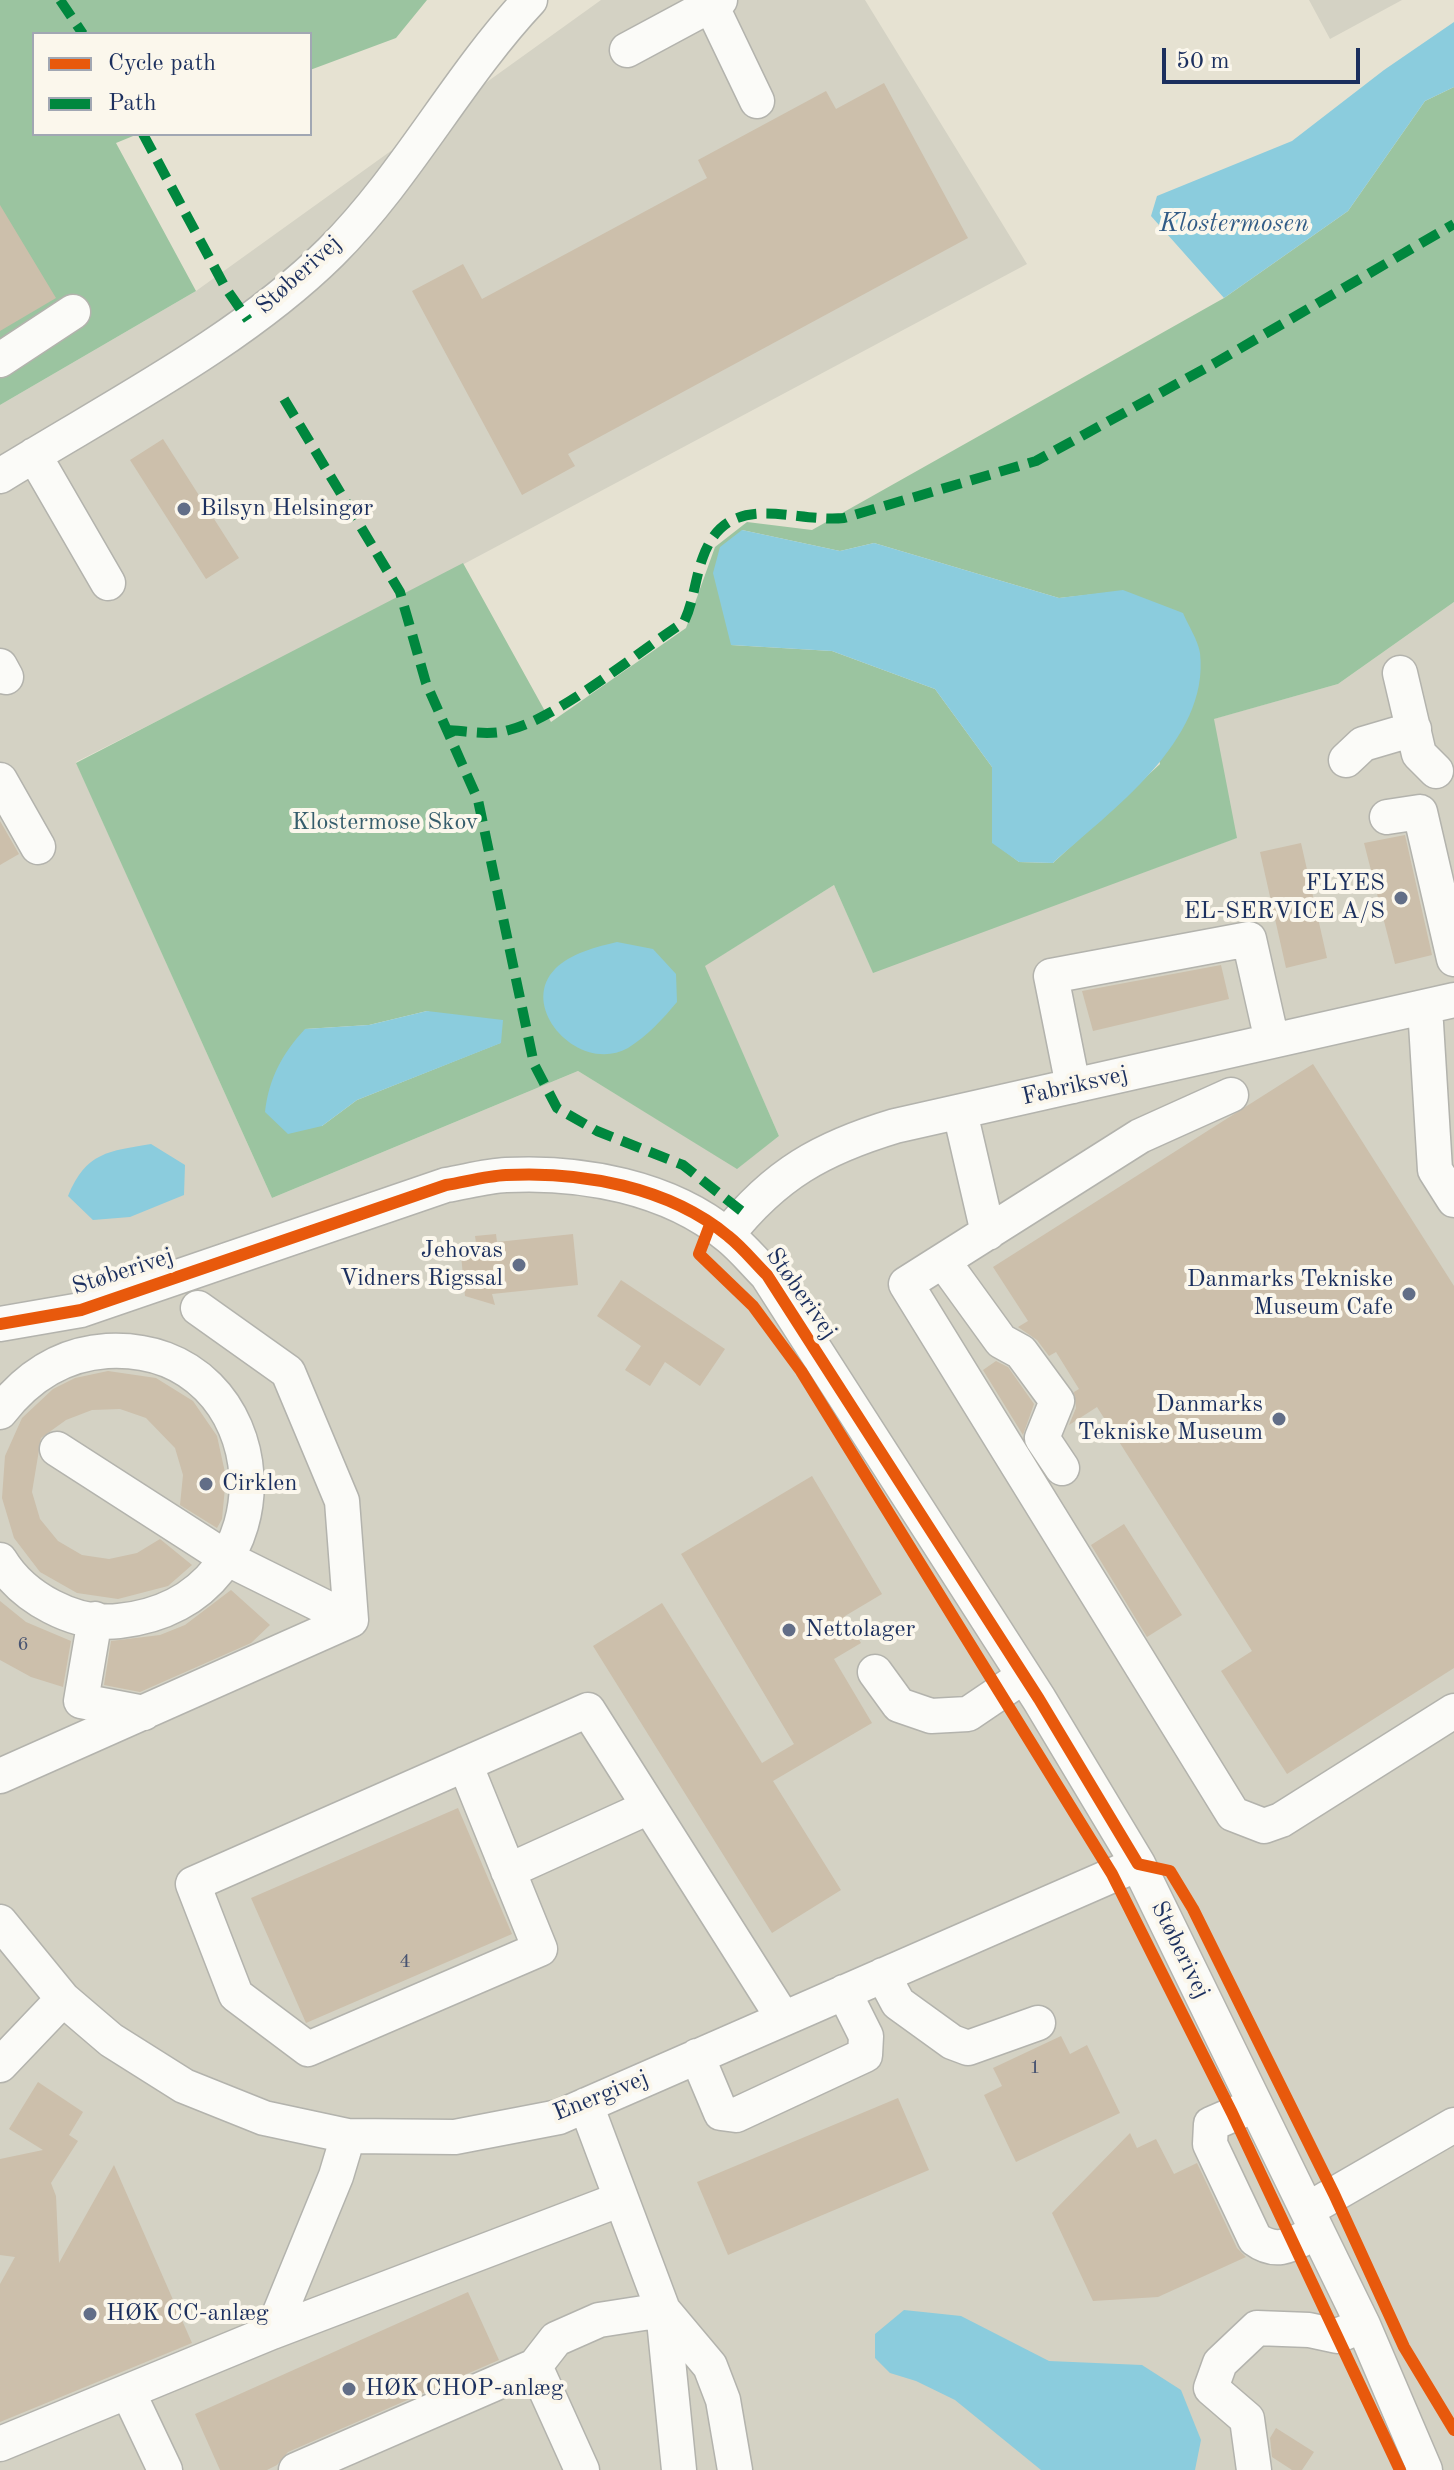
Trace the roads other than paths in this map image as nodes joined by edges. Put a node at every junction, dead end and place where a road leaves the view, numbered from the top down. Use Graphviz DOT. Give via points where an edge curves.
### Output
graph roads {
  1 [pos="530,0"];
  2 [pos="716,2"];
  3 [pos="627,50"];
  4 [pos="757,101"];
  5 [pos="73,312"];
  6 [pos="0,360"];
  7 [pos="34,455"];
  8 [pos="0,476"];
  9 [pos="108,583"];
  10 [pos="1400,673"];
  11 [pos="1414,729"];
  12 [pos="1346,760"];
  13 [pos="1436,771"];
  14 [pos="0,780"];
  15 [pos="1387,817"];
  16 [pos="38,847"];
  17 [pos="1454,959"];
  18 [pos="1440,1003"];
  19 [pos="1272,1041"];
  20 [pos="1073,1086"];
  21 [pos="1231,1095"];
  22 [pos="960,1112"];
  23 [pos="1451,1189"];
  24 [pos="988,1233"];
  25 [pos="727,1235"];
  26 [pos="943,1261"];
  27 [pos="198,1308"];
  28 [pos="0,1324"];
  29 [pos="0,1412"];
  30 [pos="57,1449"];
  31 [pos="1062,1468"];
  32 [pos="228,1559"];
  33 [pos="0,1560"];
  34 [pos="12,1588"];
  35 [pos="95,1619"];
  36 [pos="351,1620"];
  37 [pos="875,1672"];
  38 [pos="1024,1676"];
  39 [pos="1454,1711"];
  40 [pos="144,1713"];
  41 [pos="465,1764"];
  42 [pos="0,1776"];
  43 [pos="649,1807"];
  44 [pos="1138,1864"];
  45 [pos="508,1871"];
  46 [pos="0,1922"];
  47 [pos="883,1975"];
  48 [pos="844,1992"];
  49 [pos="63,1999"];
  50 [pos="783,2018"];
  51 [pos="1038,2023"];
  52 [pos="697,2056"];
  53 [pos="0,2065"];
  54 [pos="586,2105"];
  55 [pos="1255,2105"];
  56 [pos="1454,2125"];
  57 [pos="348,2136"];
  58 [pos="621,2199"];
  59 [pos="1312,2221"];
  60 [pos="663,2310"];
  61 [pos="1363,2325"];
  62 [pos="272,2332"];
  63 [pos="535,2366"];
  64 [pos="128,2392"];
  65 [pos="1399,2407"];
  66 [pos="0,2444"];
  67 [pos="165,2470"];
  68 [pos="296,2470"];
  69 [pos="582,2470"];
  70 [pos="679,2470"];
  71 [pos="735,2470"];
  72 [pos="1254,2470"];
  73 [pos="1425,2470"];
  74 [pos="1441,2470"];
  1 -- 7 [label="street, Støberivej" via="330,252 239,328"];
  2 -- 3 [label="street"];
  2 -- 4 [label="street"];
  5 -- 6 [label="street"];
  7 -- 8 [label="street, Støberivej"];
  7 -- 9 [label="street"];
  10 -- 11 [label="street"];
  11 -- 12 [label="street" via="1363,744"];
  11 -- 13 [label="street" via="1419,754"];
  14 -- 16 [label="street"];
  15 -- 17 [label="street" via="1420,812"];
  18 -- 19 [label="street, Fabriksvej"];
  18 -- 23 [label="street" via="1435,1170"];
  19 -- 20 [label="street, Fabriksvej"];
  19 -- 20 [label="street" via="1249,939 1051,976"];
  20 -- 22 [label="street, Fabriksvej"];
  21 -- 24 [label="street" via="1140,1136"];
  22 -- 24 [label="street"];
  22 -- 25 [label="street, Fabriksvej" via="848,1140 813,1156 778,1180"];
  24 -- 26 [label="street"];
  25 -- 28 [label="street, Støberivej" via="676,1205 621,1185 562,1175 503,1175 446,1185 81,1310"];
  25 -- 38 [label="street, Støberivej" via="767,1275"];
  26 -- 31 [label="street" via="1001,1341 1021,1352 1057,1401 1042,1438"];
  26 -- 39 [label="street" via="906,1284 1233,1814 1264,1826 1281,1820"];
  27 -- 36 [label="street" via="288,1372 342,1501"];
  29 -- 32 [label="street" via="16,1390 48,1366 86,1353 125,1350 164,1359 199,1380 226,1409 246,1457 250,1484 245,1523"];
  30 -- 32 [label="street"];
  32 -- 35 [label="street" via="207,1585 179,1605 148,1617"];
  32 -- 36 [label="street"];
  33 -- 34 [label="street"];
  34 -- 35 [label="street"];
  35 -- 40 [label="street" via="81,1701"];
  36 -- 40 [label="street"];
  37 -- 38 [label="street" via="899,1705 931,1716 968,1714"];
  38 -- 44 [label="street, Støberivej"];
  40 -- 42 [label="street"];
  41 -- 43 [label="street" via="588,1710"];
  41 -- 45 [label="street"];
  41 -- 45 [label="street" via="193,1884 236,1995 308,2049 540,1949"];
  43 -- 45 [label="street"];
  43 -- 50 [label="street"];
  44 -- 47 [label="street, Energivej"];
  44 -- 55 [label="street, Støberivej"];
  46 -- 49 [label="street, Energivej"];
  47 -- 48 [label="street, Energivej"];
  47 -- 51 [label="street" via="898,2003 968,2048"];
  48 -- 50 [label="street, Energivej"];
  48 -- 52 [label="street" via="866,2036 865,2055 736,2115 721,2113"];
  49 -- 53 [label="street"];
  49 -- 57 [label="street, Energivej" via="111,2040 184,2086 264,2118"];
  50 -- 52 [label="street, Energivej"];
  52 -- 54 [label="street, Energivej"];
  54 -- 57 [label="street, Energivej" via="559,2117 455,2137"];
  54 -- 58 [label="street"];
  55 -- 59 [label="street, Støberivej"];
  55 -- 59 [label="street" via="1211,2124 1209,2133 1255,2239 1267,2248 1281,2249"];
  56 -- 59 [label="street"];
  57 -- 62 [label="street"];
  58 -- 60 [label="street"];
  58 -- 62 [label="street"];
  59 -- 61 [label="street, Støberivej"];
  60 -- 63 [label="street" via="599,2320 556,2339"];
  60 -- 70 [label="street"];
  60 -- 71 [label="street" via="710,2366 723,2400"];
  61 -- 65 [label="street, Støberivej"];
  61 -- 72 [label="street" via="1337,2336 1257,2328 1220,2363 1211,2388 1247,2419"];
  62 -- 64 [label="street"];
  63 -- 68 [label="street"];
  63 -- 69 [label="street"];
  64 -- 66 [label="street"];
  64 -- 67 [label="street"];
  65 -- 73 [label="street, Støberivej"];
  65 -- 74 [label="street, Støberivej"];
}
